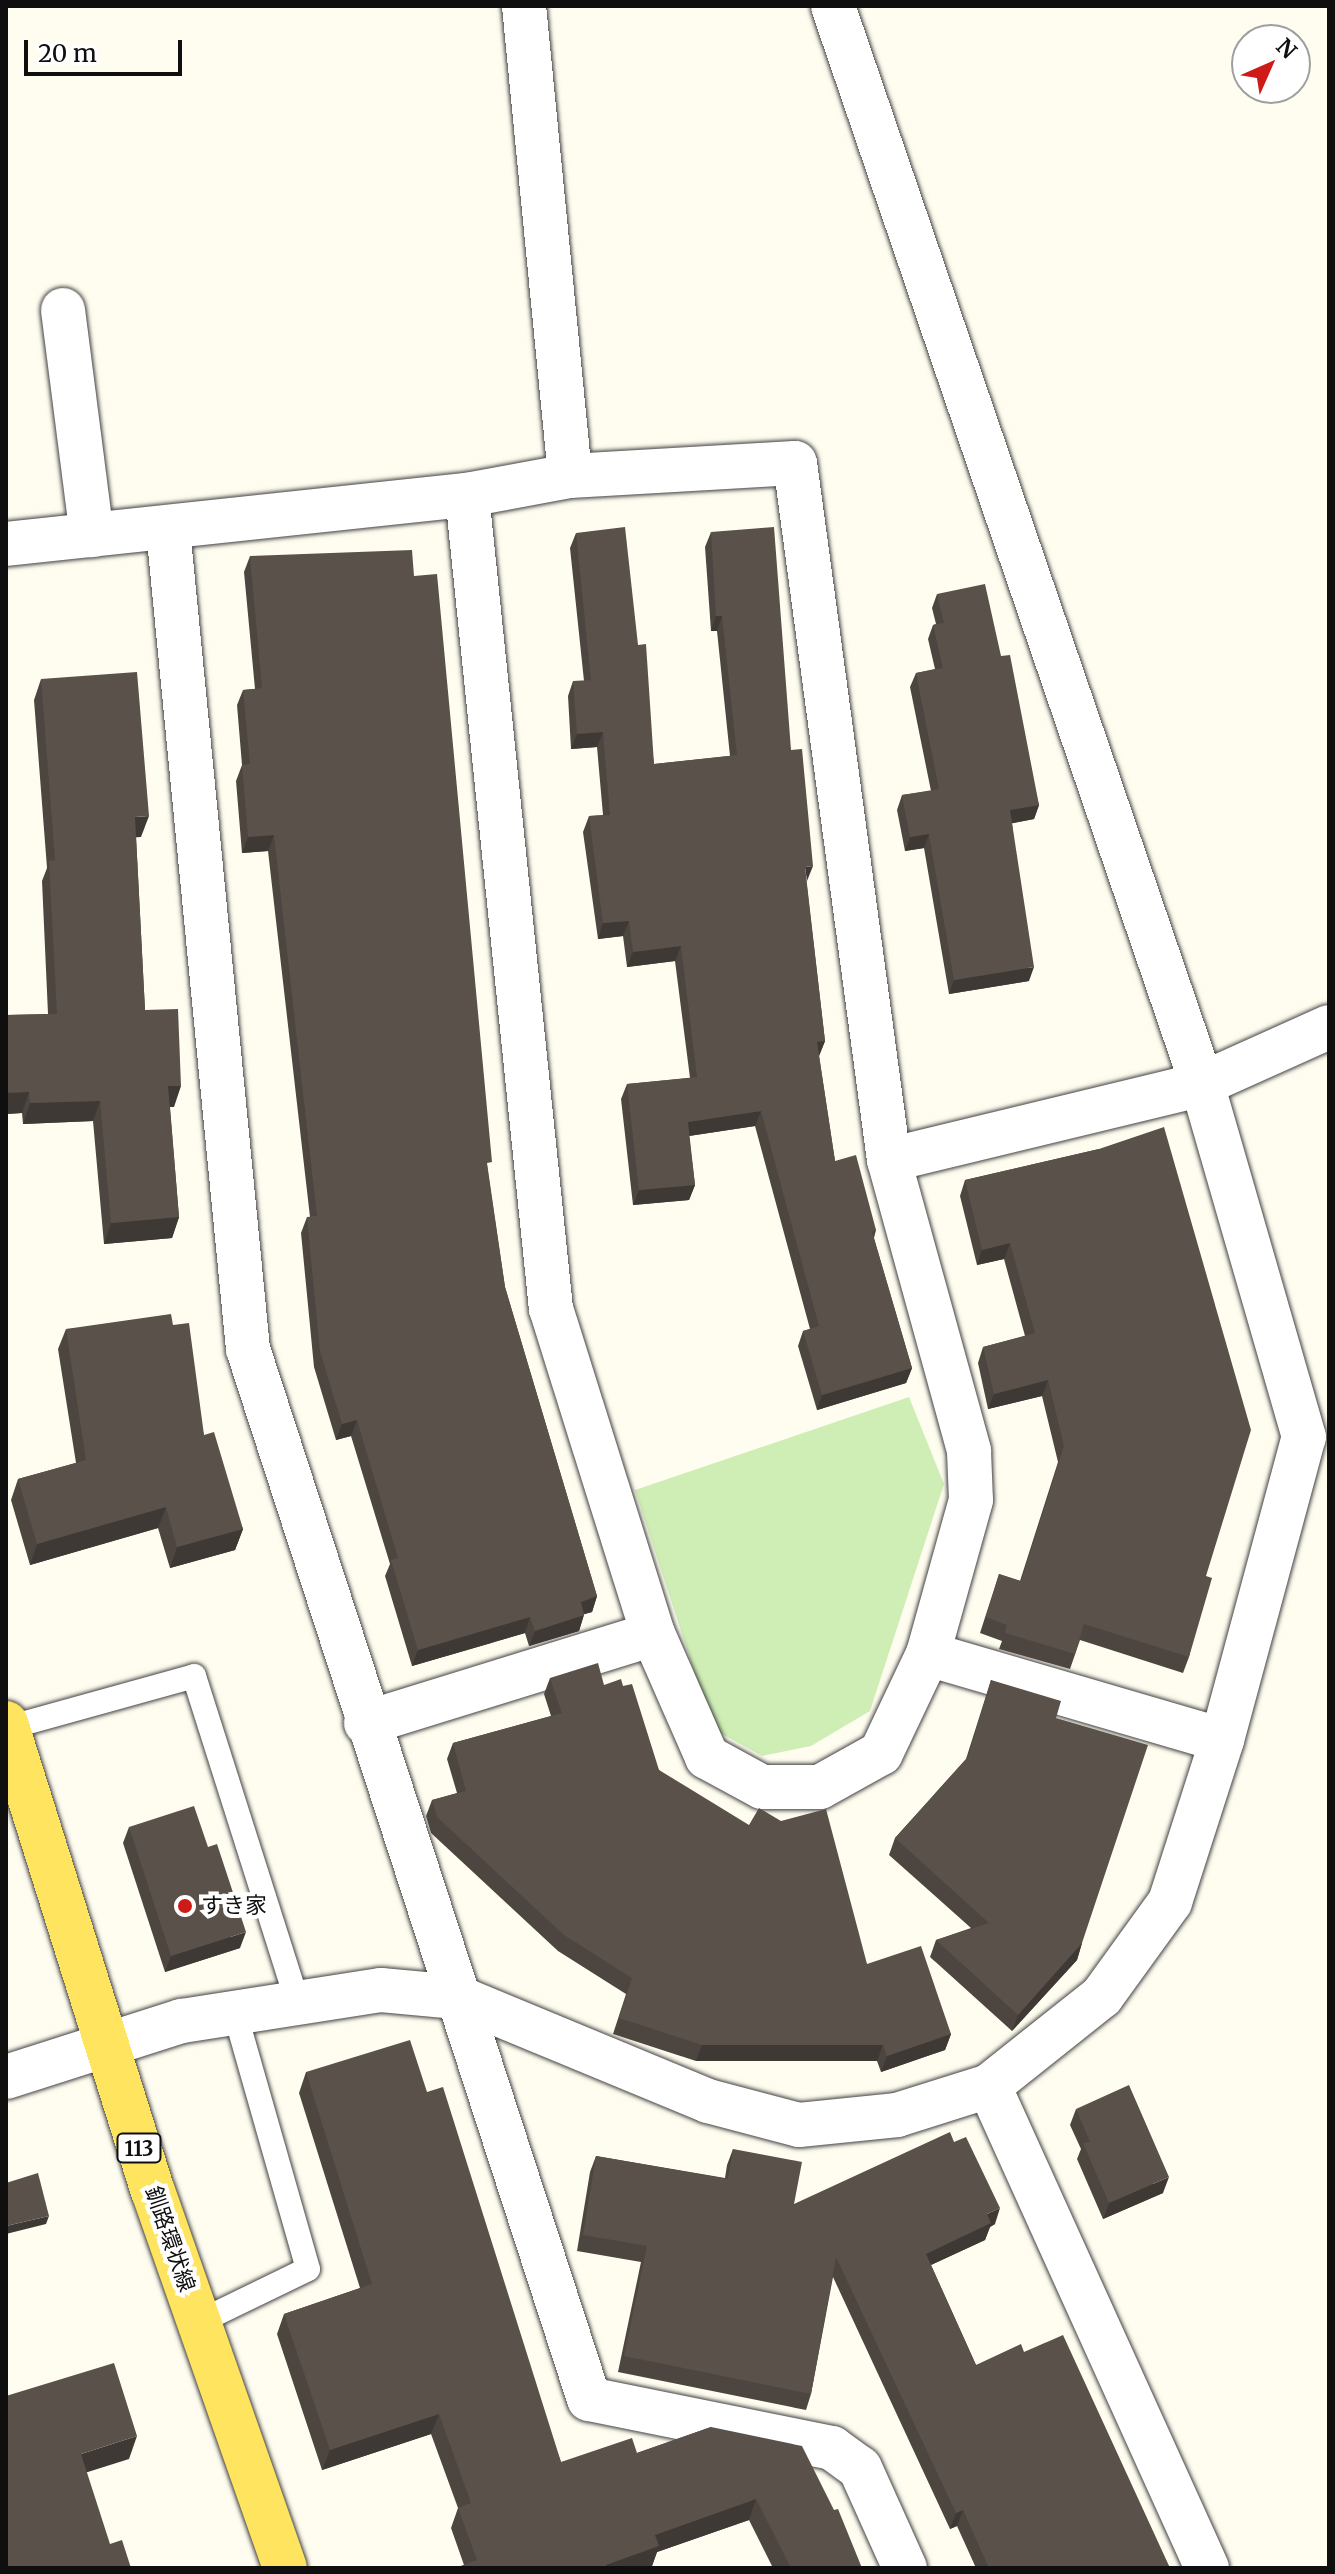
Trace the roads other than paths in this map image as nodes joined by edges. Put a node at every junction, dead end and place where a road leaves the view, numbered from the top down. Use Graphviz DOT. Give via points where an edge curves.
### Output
graph roads {
  1 [pos="524,6"];
  2 [pos="833,6"];
  3 [pos="63,310"];
  4 [pos="570,476"];
  5 [pos="467,495"];
  6 [pos="168,529"];
  7 [pos="92,535"];
  8 [pos="6,544"];
  9 [pos="1329,1027"];
  10 [pos="1202,1084"];
  11 [pos="889,1160"];
  12 [pos="653,1634"];
  13 [pos="928,1654"];
  14 [pos="366,1723"];
  15 [pos="7,1725"];
  16 [pos="1222,1740"];
  17 [pos="457,1997"];
  18 [pos="298,2003"];
  19 [pos="235,2012"];
  20 [pos="105,2047"];
  21 [pos="6,2077"];
  22 [pos="989,2086"];
  23 [pos="199,2322"];
  24 [pos="285,2568"];
  25 [pos="905,2568"];
  26 [pos="1207,2568"];
  1 -- 4 [label="street"];
  2 -- 10 [label="street"];
  3 -- 7 [label="street"];
  4 -- 5 [label="street"];
  4 -- 11 [label="street" via="795,463"];
  5 -- 6 [label="street"];
  5 -- 12 [label="street" via="551,1309"];
  6 -- 7 [label="street"];
  6 -- 14 [label="street" via="248,1349"];
  7 -- 8 [label="street"];
  9 -- 10 [label="street"];
  10 -- 11 [label="street"];
  10 -- 16 [label="street" via="1304,1437"];
  11 -- 13 [label="street" via="969,1451 971,1500"];
  12 -- 13 [label="street" via="707,1757 762,1787 820,1787 881,1753"];
  12 -- 14 [label="street"];
  13 -- 16 [label="street"];
  14 -- 17 [label="street"];
  15 -- 18 [label="lane" via="194,1676"];
  15 -- 20 [label="main road, 釧路環状線 / 113"];
  16 -- 22 [label="street" via="1170,1902 1102,1996"];
  17 -- 18 [label="street" via="381,1990"];
  17 -- 22 [label="street" via="708,2101 799,2125 897,2115"];
  17 -- 25 [label="street" via="589,2399 832,2448 860,2468"];
  18 -- 19 [label="street"];
  19 -- 20 [label="street" via="182,2021"];
  19 -- 23 [label="lane" via="308,2269"];
  20 -- 21 [label="street"];
  20 -- 23 [label="main road, 釧路環状線 / 113"];
  22 -- 26 [label="street"];
  23 -- 24 [label="main road, 釧路環状線 / 113"];
}
